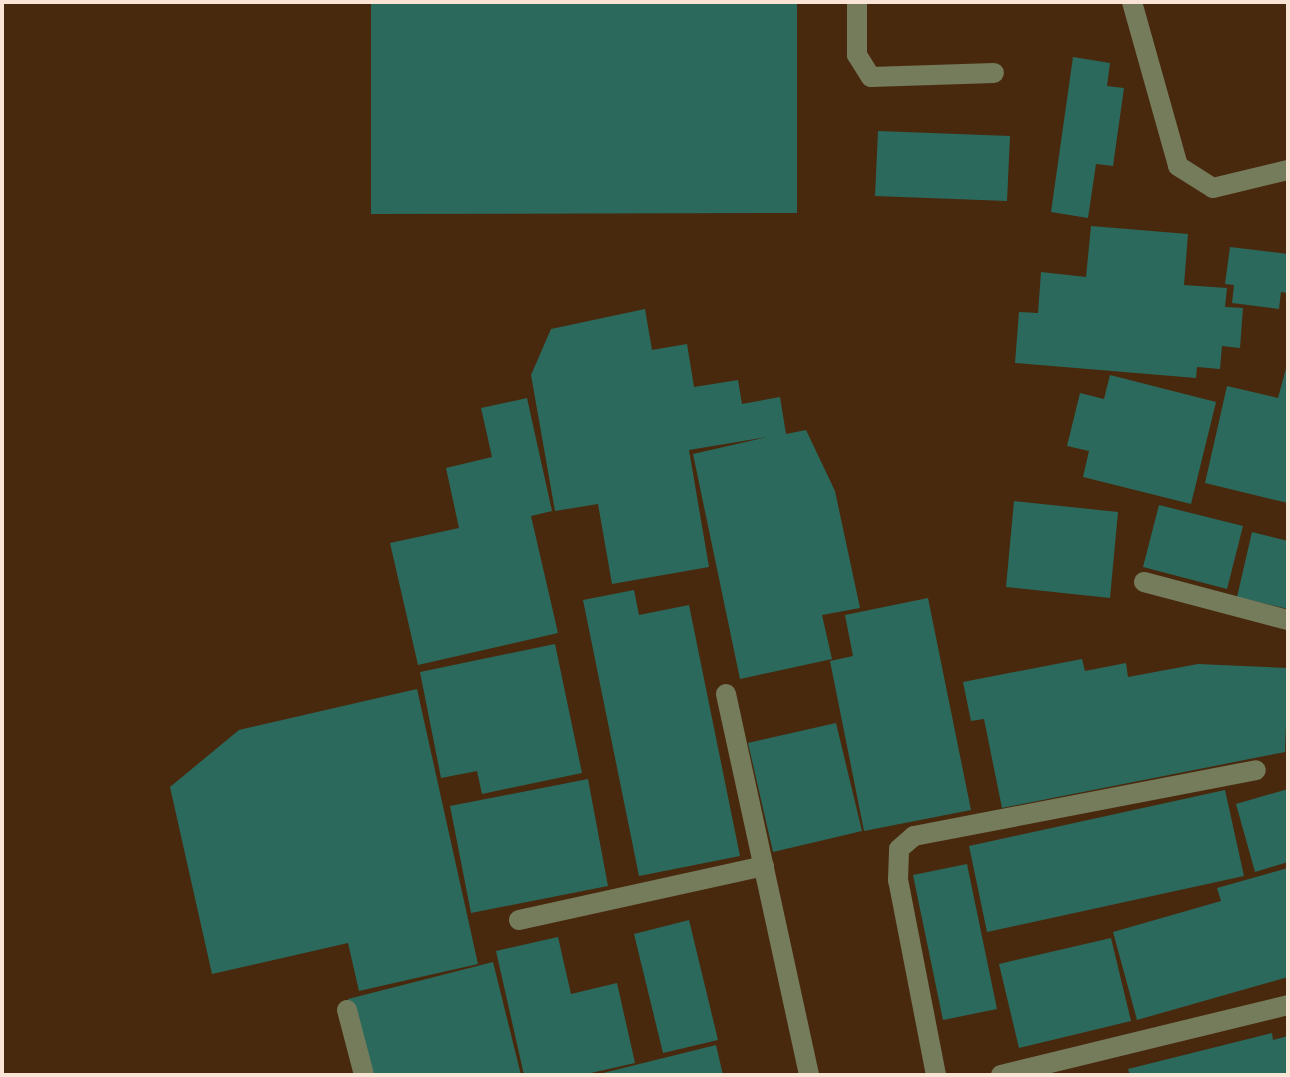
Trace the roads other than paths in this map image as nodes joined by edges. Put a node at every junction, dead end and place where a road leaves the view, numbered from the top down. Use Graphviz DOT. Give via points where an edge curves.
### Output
graph roads {
  1 [pos="857,2"];
  2 [pos="1132,2"];
  3 [pos="994,73"];
  4 [pos="1288,170"];
  5 [pos="1144,582"];
  6 [pos="1288,620"];
  7 [pos="726,694"];
  8 [pos="1256,770"];
  9 [pos="764,866"];
  10 [pos="519,920"];
  11 [pos="1288,1005"];
  12 [pos="347,1010"];
  13 [pos="364,1075"];
  14 [pos="809,1075"];
  15 [pos="936,1075"];
  16 [pos="1001,1075"];
  1 -- 3 [label="lane" via="857,55 871,77"];
  2 -- 4 [label="lane" via="1178,166 1213,188"];
  5 -- 6 [label="lane"];
  7 -- 9 [label="lane"];
  8 -- 15 [label="lane" via="914,836 899,849 898,880"];
  9 -- 10 [label="lane"];
  9 -- 14 [label="lane"];
  11 -- 16 [label="lane"];
  12 -- 13 [label="lane"];
}
